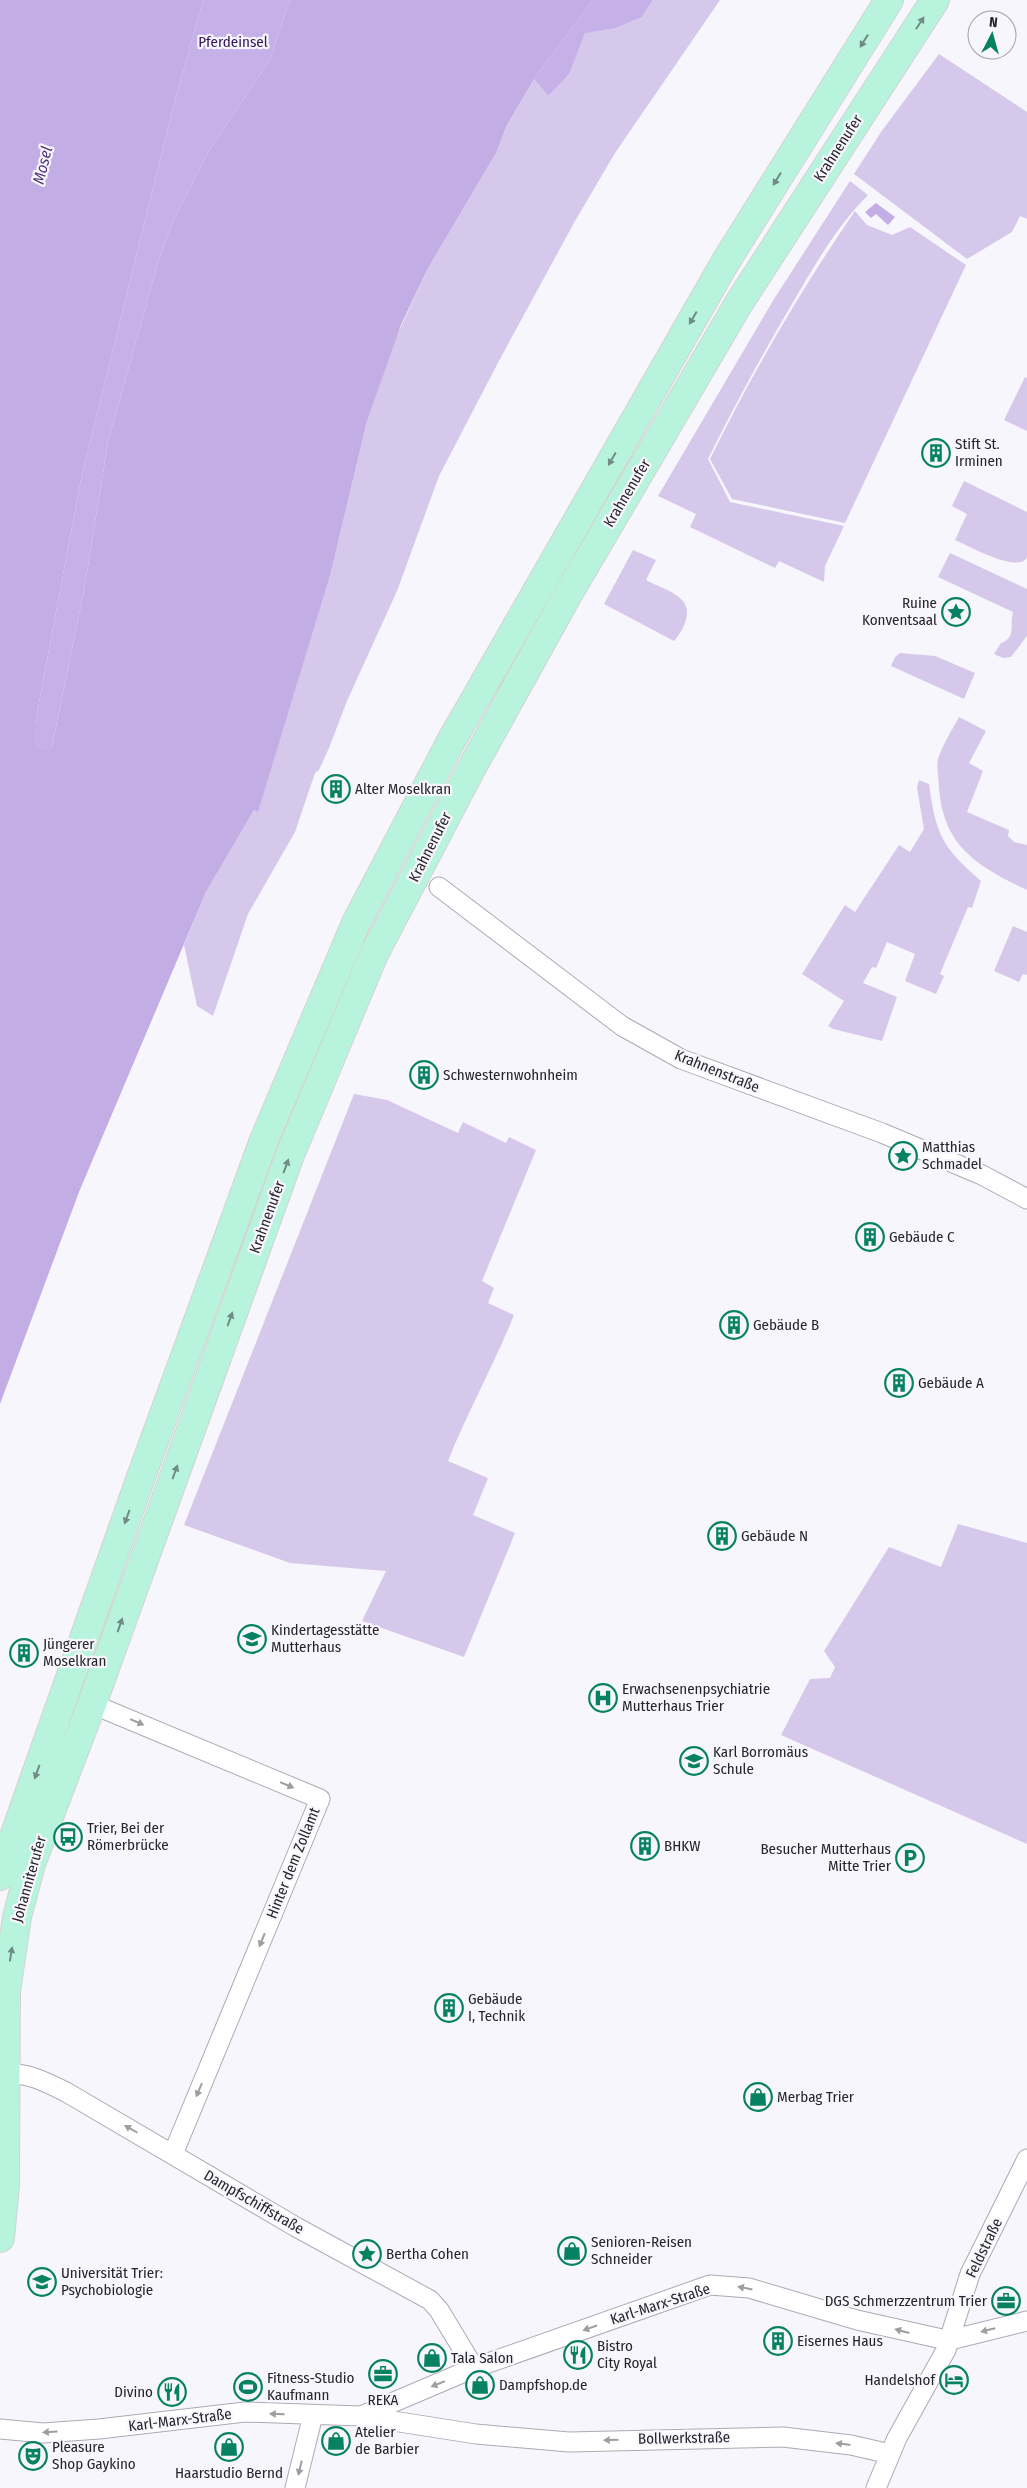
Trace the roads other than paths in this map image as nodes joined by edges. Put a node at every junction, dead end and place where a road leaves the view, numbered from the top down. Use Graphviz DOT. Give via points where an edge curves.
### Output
graph roads {
  1 [pos="890,0"];
  2 [pos="935,0"];
  3 [pos="439,887"];
  4 [pos="1027,1199"];
  5 [pos="83,1641"];
  6 [pos="92,1704"];
  7 [pos="54,1726"];
  8 [pos="80,1736"];
  9 [pos="0,1876"];
  10 [pos="2,2073"];
  11 [pos="173,2154"];
  12 [pos="1027,2159"];
  13 [pos="0,2238"];
  14 [pos="1027,2321"];
  15 [pos="950,2340"];
  16 [pos="474,2368"];
  17 [pos="313,2415"];
  18 [pos="361,2416"];
  19 [pos="0,2429"];
  20 [pos="476,2434"];
  21 [pos="890,2454"];
  22 [pos="295,2488"];
  23 [pos="876,2488"];
  1 -- 5 [label="main road, Krahnenufer, one-way" via="717,278 450,743 356,923 264,1140"];
  6 -- 2 [label="main road, Krahnenufer, one-way" via="290,1155 374,954 470,771 604,532 739,303"];
  3 -- 4 [label="street, Krahnenstraße" via="622,1026 681,1059 882,1133 982,1175"];
  5 -- 6 [label="main road" via="81,1687 85,1698"];
  5 -- 7 [label="main road, Krahnenufer"];
  6 -- 8 [label="main road, Krahnenufer"];
  6 -- 11 [label="street, Hinter dem Zollamt, one-way" via="320,1799"];
  7 -- 9 [label="main road, Johanniterufer, one-way"];
  10 -- 8 [label="main road, Johanniterufer, one-way" via="6,1991 17,1916 45,1823"];
  11 -- 10 [label="street, Dampfschiffstraße, one-way" via="35,2076"];
  10 -- 13 [label="main road, Johanniterufer" via="5,2185"];
  11 -- 16 [label="street, Dampfschiffstraße" via="288,2223 430,2300"];
  12 -- 15 [label="street, Feldstraße" via="970,2274"];
  14 -- 15 [label="street, Karl-Marx-Straße, one-way"];
  15 -- 16 [label="street, Karl-Marx-Straße, one-way" via="857,2320 749,2288 710,2285"];
  15 -- 21 [label="street, Feldstraße"];
  16 -- 18 [label="street, Karl-Marx-Straße, one-way"];
  17 -- 18 [label="street, Karl-Marx-Straße"];
  17 -- 19 [label="street, Karl-Marx-Straße, one-way" via="245,2412 98,2430 43,2433"];
  17 -- 22 [label="street, one-way"];
  18 -- 20 [label="street, Karl-Marx-Straße"];
  21 -- 20 [label="street, Bollwerkstraße, one-way" via="851,2445 783,2437 569,2442"];
  21 -- 23 [label="street, Feldstraße"];
}
